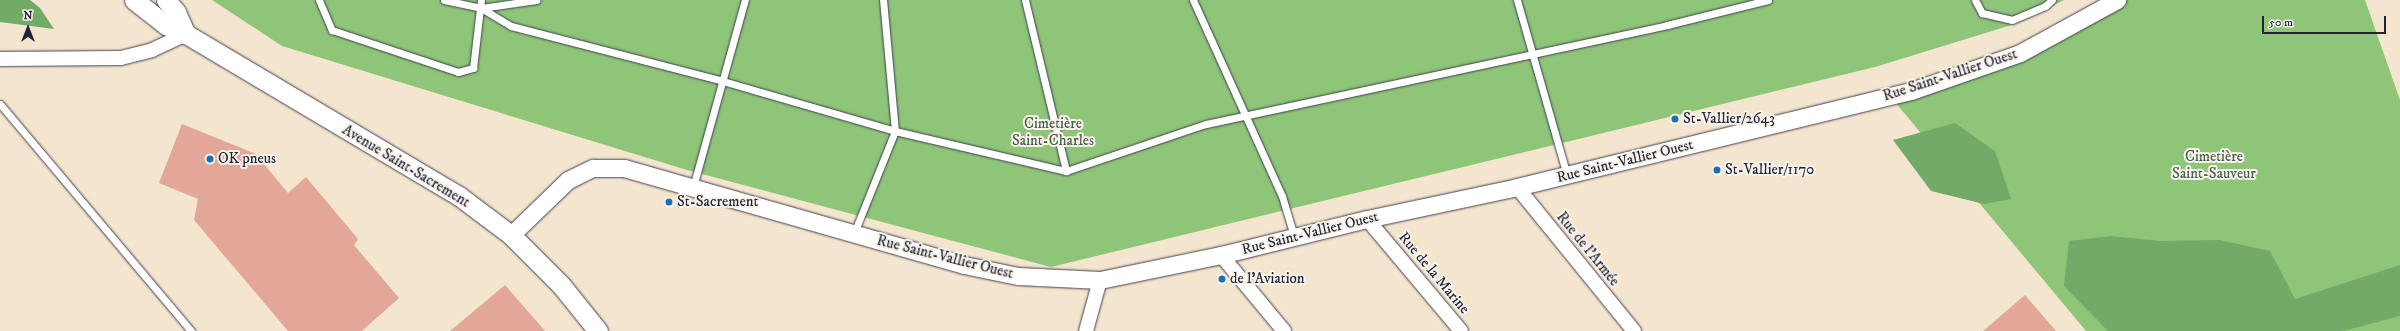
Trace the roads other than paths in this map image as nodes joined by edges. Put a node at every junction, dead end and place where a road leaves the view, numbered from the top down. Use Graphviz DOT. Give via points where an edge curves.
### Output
graph roads {
  1 [pos="134,0"];
  2 [pos="166,0"];
  3 [pos="319,0"];
  4 [pos="444,0"];
  5 [pos="536,0"];
  6 [pos="745,0"];
  7 [pos="883,0"];
  8 [pos="1025,0"];
  9 [pos="1193,0"];
  10 [pos="1517,0"];
  11 [pos="1768,0"];
  12 [pos="1975,0"];
  13 [pos="2052,0"];
  14 [pos="2117,0"];
  15 [pos="481,4"];
  16 [pos="186,34"];
  17 [pos="1532,54"];
  18 [pos="0,59"];
  19 [pos="723,81"];
  20 [pos="0,104"];
  21 [pos="1244,115"];
  22 [pos="895,131"];
  23 [pos="1066,171"];
  24 [pos="1567,175"];
  25 [pos="693,187"];
  26 [pos="1517,187"];
  27 [pos="1367,219"];
  28 [pos="854,233"];
  29 [pos="511,235"];
  30 [pos="1294,237"];
  31 [pos="1221,255"];
  32 [pos="1100,280"];
  33 [pos="191,331"];
  34 [pos="598,331"];
  35 [pos="1086,331"];
  36 [pos="1284,331"];
  37 [pos="1461,331"];
  38 [pos="1634,331"];
  1 -- 16 [label="main road, Avenue Saint-Sacrement" via="166,25"];
  2 -- 16 [label="main road" via="176,12"];
  3 -- 15 [label="lane" via="332,30 458,72 473,68"];
  4 -- 15 [label="lane"];
  5 -- 15 [label="lane"];
  6 -- 19 [label="lane"];
  7 -- 22 [label="lane"];
  8 -- 23 [label="lane"];
  9 -- 21 [label="lane"];
  10 -- 17 [label="lane"];
  11 -- 17 [label="lane"];
  12 -- 13 [label="lane" via="1982,13 2012,20 2046,6"];
  14 -- 24 [label="street, Rue Saint-Vallier Ouest" via="2020,53 1911,91"];
  15 -- 19 [label="lane" via="511,26"];
  16 -- 18 [label="street" via="152,50 121,58"];
  16 -- 29 [label="main road, Avenue Saint-Sacrement" via="459,196"];
  17 -- 21 [label="lane"];
  17 -- 24 [label="lane"];
  19 -- 22 [label="lane"];
  19 -- 25 [label="lane"];
  20 -- 33 [label="lane"];
  21 -- 23 [label="lane" via="1206,124"];
  21 -- 30 [label="lane" via="1282,196"];
  22 -- 23 [label="lane"];
  22 -- 28 [label="lane"];
  24 -- 26 [label="street, Rue Saint-Vallier Ouest"];
  25 -- 28 [label="street, Rue Saint-Vallier Ouest"];
  25 -- 29 [label="street, Rue Saint-Vallier Ouest" via="624,168 592,168 568,180"];
  26 -- 27 [label="street, Rue Saint-Vallier Ouest"];
  26 -- 38 [label="street, Rue de l'Armée"];
  27 -- 30 [label="street, Rue Saint-Vallier Ouest"];
  27 -- 37 [label="street, Rue de la Marine"];
  28 -- 32 [label="street, Rue Saint-Vallier Ouest" via="964,265 1018,276"];
  29 -- 34 [label="main road, Avenue Saint-Sacrement" via="561,285"];
  30 -- 31 [label="street, Rue Saint-Vallier Ouest"];
  31 -- 32 [label="street, Rue Saint-Vallier Ouest"];
  31 -- 36 [label="street"];
  32 -- 35 [label="street"];
}
